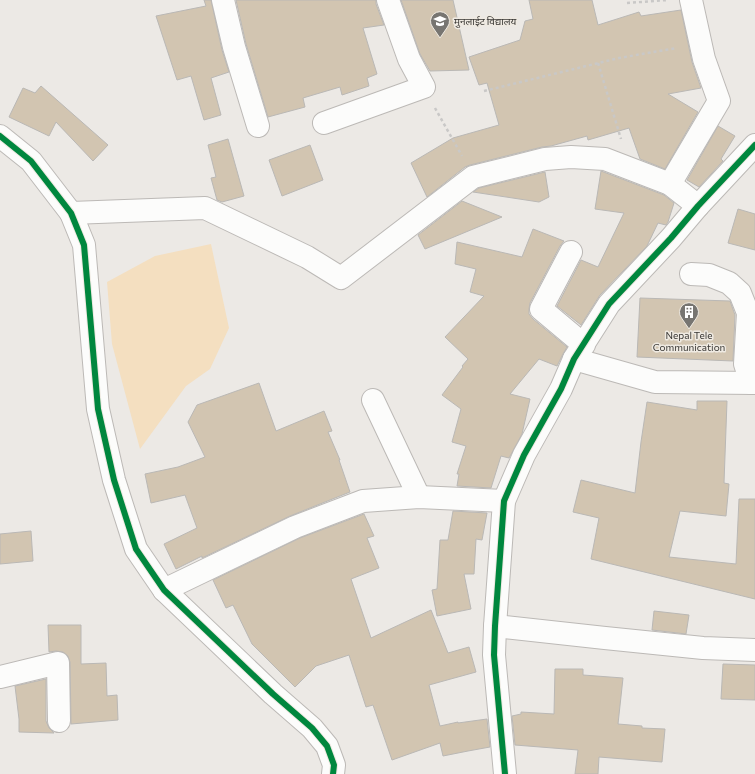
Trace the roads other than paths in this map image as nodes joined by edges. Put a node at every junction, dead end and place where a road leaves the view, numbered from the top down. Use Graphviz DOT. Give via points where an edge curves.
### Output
graph roads {
  1 [pos="223,0"];
  2 [pos="388,0"];
  3 [pos="691,0"];
  4 [pos="324,123"];
  5 [pos="258,126"];
  6 [pos="0,136"];
  7 [pos="755,145"];
  8 [pos="670,184"];
  9 [pos="698,206"];
  10 [pos="70,212"];
  11 [pos="572,252"];
  12 [pos="691,274"];
  13 [pos="579,352"];
  14 [pos="753,383"];
  15 [pos="373,400"];
  16 [pos="419,497"];
  17 [pos="504,501"];
  18 [pos="164,590"];
  19 [pos="495,626"];
  20 [pos="755,650"];
  21 [pos="0,677"];
  22 [pos="59,720"];
  23 [pos="333,774"];
  24 [pos="506,774"];
  1 -- 5 [label="street"];
  2 -- 4 [label="street" via="408,59 424,87"];
  3 -- 8 [label="street" via="704,59 719,101"];
  6 -- 10 [label="street" via="32,161"];
  7 -- 9 [label="street"];
  8 -- 9 [label="street"];
  8 -- 10 [label="street" via="605,159 571,157 545,159 473,178 341,278 307,258 205,208"];
  9 -- 13 [label="street" via="610,304"];
  10 -- 18 [label="street" via="84,245 98,409 114,480 136,549"];
  11 -- 13 [label="street" via="541,309"];
  12 -- 14 [label="street" via="709,275 729,283 740,293 748,313 745,364"];
  13 -- 14 [label="street" via="655,382"];
  13 -- 17 [label="street" via="562,389 524,455"];
  15 -- 16 [label="street"];
  16 -- 17 [label="street"];
  16 -- 18 [label="street" via="363,501 295,527"];
  17 -- 19 [label="street"];
  18 -- 23 [label="street" via="312,728 327,746 334,765"];
  19 -- 20 [label="street" via="703,648"];
  19 -- 24 [label="street" via="494,655"];
  21 -- 22 [label="street" via="58,663"];
}
